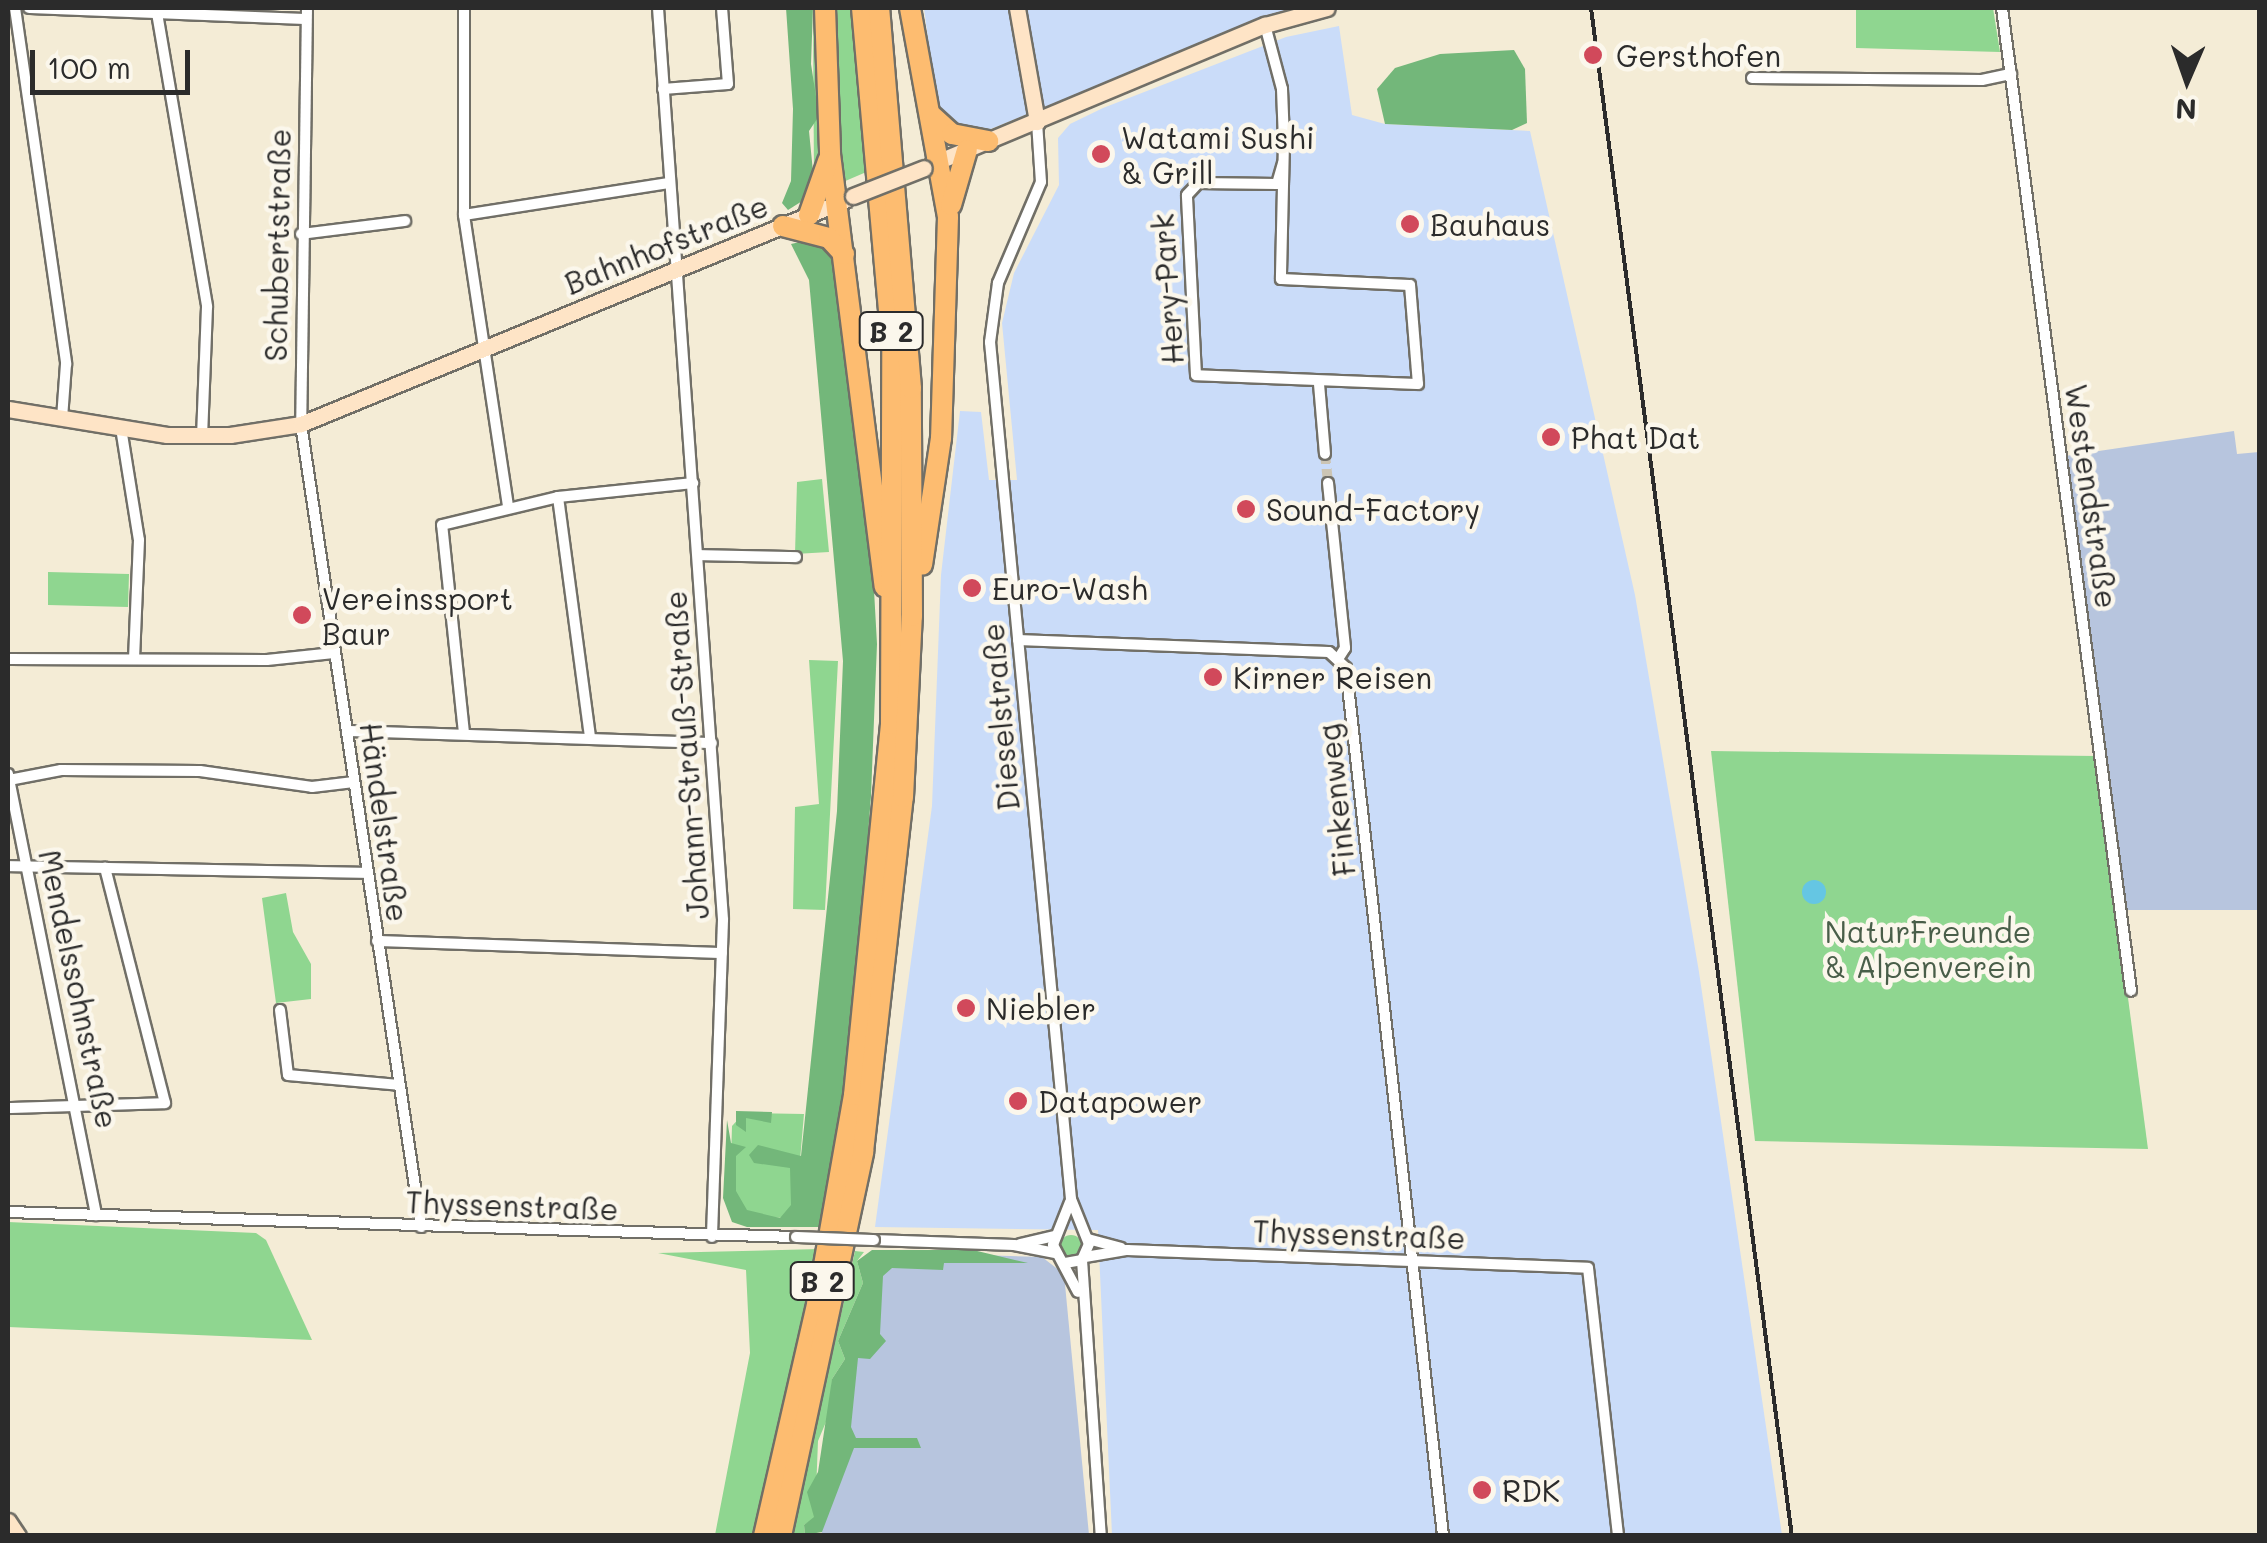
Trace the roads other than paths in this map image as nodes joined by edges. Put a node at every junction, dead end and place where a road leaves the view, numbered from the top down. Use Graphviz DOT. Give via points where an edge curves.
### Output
graph roads {
  1 [pos="15,8"];
  2 [pos="29,8"];
  3 [pos="464,8"];
  4 [pos="658,8"];
  5 [pos="722,8"];
  6 [pos="825,8"];
  7 [pos="862,8"];
  8 [pos="879,8"];
  9 [pos="910,8"];
  10 [pos="1016,8"];
  11 [pos="1327,8"];
  12 [pos="2002,8"];
  13 [pos="192,11"];
  14 [pos="156,13"];
  15 [pos="306,13"];
  16 [pos="1265,24"];
  17 [pos="2011,74"];
  18 [pos="1752,78"];
  19 [pos="664,89"];
  20 [pos="932,116"];
  21 [pos="1037,122"];
  22 [pos="988,141"];
  23 [pos="967,150"];
  24 [pos="830,154"];
  25 [pos="1284,162"];
  26 [pos="932,164"];
  27 [pos="669,184"];
  28 [pos="846,200"];
  29 [pos="464,214"];
  30 [pos="808,215"];
  31 [pos="948,217"];
  32 [pos="405,221"];
  33 [pos="783,226"];
  34 [pos="301,234"];
  35 [pos="844,254"];
  36 [pos="675,270"];
  37 [pos="486,348"];
  38 [pos="1319,384"];
  39 [pos="8,410"];
  40 [pos="62,418"];
  41 [pos="301,424"];
  42 [pos="121,428"];
  43 [pos="202,436"];
  44 [pos="1325,454"];
  45 [pos="693,483"];
  46 [pos="1328,484"];
  47 [pos="558,497"];
  48 [pos="508,506"];
  49 [pos="698,555"];
  50 [pos="796,557"];
  51 [pos="912,616"];
  52 [pos="1018,640"];
  53 [pos="334,653"];
  54 [pos="894,656"];
  55 [pos="1340,656"];
  56 [pos="8,658"];
  57 [pos="134,658"];
  58 [pos="346,731"];
  59 [pos="464,733"];
  60 [pos="590,737"];
  61 [pos="712,744"];
  62 [pos="8,777"];
  63 [pos="354,782"];
  64 [pos="8,866"];
  65 [pos="29,866"];
  66 [pos="104,868"];
  67 [pos="367,873"];
  68 [pos="377,942"];
  69 [pos="722,953"];
  70 [pos="2131,991"];
  71 [pos="280,1010"];
  72 [pos="399,1085"];
  73 [pos="8,1108"];
  74 [pos="78,1110"];
  75 [pos="1071,1198"];
  76 [pos="8,1212"];
  77 [pos="96,1215"];
  78 [pos="421,1227"];
  79 [pos="1080,1229"];
  80 [pos="1058,1233"];
  81 [pos="712,1237"];
  82 [pos="1088,1240"];
  83 [pos="1014,1245"];
  84 [pos="1127,1250"];
  85 [pos="1054,1254"];
  86 [pos="1084,1258"];
  87 [pos="1412,1260"];
  88 [pos="1064,1263"];
  89 [pos="1080,1298"];
  90 [pos="8,1521"];
  91 [pos="18,1536"];
  92 [pos="764,1536"];
  93 [pos="782,1536"];
  94 [pos="1101,1536"];
  95 [pos="1443,1536"];
  96 [pos="1618,1536"];
  1 -- 40 [label="street" via="66,364"];
  2 -- 14 [label="street"];
  3 -- 29 [label="street"];
  4 -- 19 [label="street, Johann-Strauß-Straße"];
  5 -- 19 [label="street" via="728,84"];
  6 -- 24 [label="highway"];
  7 -- 54 [label="highway, B 2" via="892,344"];
  8 -- 51 [label="highway, B 2" via="907,306"];
  9 -- 20 [label="highway"];
  10 -- 21 [label="main road"];
  11 -- 16 [label="main road, Bahnhofstraße"];
  12 -- 17 [label="street, Westendstraße"];
  13 -- 14 [label="street"];
  13 -- 15 [label="street"];
  14 -- 43 [label="street" via="207,307"];
  15 -- 34 [label="street, Schubertstraße"];
  16 -- 21 [label="main road, Bahnhofstraße"];
  16 -- 25 [label="street, Hery-Park" via="1282,89"];
  17 -- 18 [label="street" via="1982,80"];
  17 -- 70 [label="street, Westendstraße"];
  19 -- 27 [label="street, Johann-Strauß-Straße"];
  20 -- 22 [label="highway" via="952,134"];
  20 -- 26 [label="highway"];
  21 -- 22 [label="main road, Bahnhofstraße"];
  21 -- 52 [label="street, Dieselstraße" via="1041,182 1006,259 990,325"];
  22 -- 23 [label="main road, Bahnhofstraße"];
  23 -- 26 [label="main road, Bahnhofstraße"];
  23 -- 31 [label="highway"];
  24 -- 28 [label="highway"];
  24 -- 30 [label="highway"];
  25 -- 38 [label="street, Hery-Park" via="1277,184 1206,182 1188,190 1192,368 1202,378"];
  25 -- 38 [label="street, Hery-Park" via="1281,279 1403,282 1413,292 1418,384"];
  26 -- 28 [label="main road, Bahnhofstraße, bridge"];
  26 -- 31 [label="highway"];
  27 -- 29 [label="street"];
  27 -- 36 [label="street, Johann-Strauß-Straße"];
  28 -- 30 [label="main road, Bahnhofstraße"];
  28 -- 35 [label="highway"];
  29 -- 37 [label="street"];
  30 -- 33 [label="main road, Bahnhofstraße"];
  31 -- 51 [label="highway" via="939,465"];
  32 -- 34 [label="street"];
  33 -- 35 [label="highway" via="829,238"];
  33 -- 36 [label="main road, Bahnhofstraße"];
  34 -- 41 [label="street, Schubertstraße"];
  35 -- 54 [label="highway"];
  36 -- 37 [label="main road, Bahnhofstraße"];
  36 -- 45 [label="street, Johann-Strauß-Straße"];
  37 -- 41 [label="main road, Bahnhofstraße"];
  37 -- 48 [label="street"];
  38 -- 44 [label="street"];
  39 -- 40 [label="main road, Bahnhofstraße"];
  40 -- 42 [label="main road, Bahnhofstraße"];
  41 -- 43 [label="main road, Bahnhofstraße"];
  41 -- 53 [label="street, Händelstraße"];
  42 -- 43 [label="main road, Bahnhofstraße"];
  42 -- 57 [label="street" via="139,540"];
  45 -- 47 [label="street"];
  45 -- 49 [label="street, Johann-Strauß-Straße"];
  46 -- 55 [label="street" via="1345,648"];
  47 -- 48 [label="street"];
  47 -- 60 [label="street"];
  48 -- 59 [label="street" via="442,525"];
  49 -- 50 [label="street"];
  49 -- 61 [label="street, Johann-Strauß-Straße"];
  51 -- 93 [label="highway, B 2" via="894,918 863,1152"];
  52 -- 55 [label="street"];
  52 -- 75 [label="street, Dieselstraße"];
  53 -- 57 [label="street" via="267,660"];
  53 -- 58 [label="street, Händelstraße"];
  54 -- 92 [label="highway, B 2" via="881,864 854,1095 818,1305"];
  55 -- 87 [label="street, Finkenweg"];
  56 -- 57 [label="street"];
  58 -- 59 [label="street"];
  58 -- 63 [label="street, Händelstraße"];
  59 -- 60 [label="street"];
  60 -- 61 [label="street"];
  61 -- 69 [label="street, Johann-Strauß-Straße"];
  62 -- 63 [label="street" via="61,770 200,771 312,787"];
  62 -- 65 [label="street, Mendelssohnstraße"];
  63 -- 67 [label="street, Händelstraße"];
  64 -- 65 [label="street"];
  65 -- 66 [label="street"];
  65 -- 74 [label="street, Mendelssohnstraße"];
  66 -- 67 [label="street"];
  66 -- 74 [label="street" via="165,1103"];
  67 -- 68 [label="street, Händelstraße"];
  68 -- 69 [label="street"];
  68 -- 72 [label="street, Händelstraße"];
  69 -- 81 [label="street, Johann-Strauß-Straße"];
  71 -- 72 [label="street" via="288,1075"];
  72 -- 78 [label="street, Händelstraße"];
  73 -- 74 [label="street"];
  74 -- 77 [label="street, Mendelssohnstraße"];
  75 -- 79 [label="street, Dieselstraße"];
  75 -- 80 [label="street, Dieselstraße"];
  76 -- 77 [label="street, Thyssenstraße"];
  77 -- 78 [label="street, Thyssenstraße"];
  78 -- 81 [label="street, Thyssenstraße"];
  79 -- 80 [label="street"];
  79 -- 82 [label="street, Dieselstraße"];
  80 -- 83 [label="street, Thyssenstraße"];
  80 -- 85 [label="street, Dieselstraße"];
  81 -- 83 [label="street, Thyssenstraße, bridge"];
  82 -- 84 [label="street, Thyssenstraße"];
  82 -- 86 [label="street"];
  83 -- 85 [label="street, Thyssenstraße"];
  84 -- 86 [label="street, Thyssenstraße"];
  84 -- 87 [label="street, Thyssenstraße"];
  85 -- 88 [label="street"];
  86 -- 88 [label="street"];
  86 -- 89 [label="street"];
  87 -- 95 [label="street, Finkenweg"];
  87 -- 96 [label="street, Thyssenstraße" via="1588,1268"];
  88 -- 89 [label="street"];
  89 -- 94 [label="street"];
  90 -- 91 [label="main road"];
}
